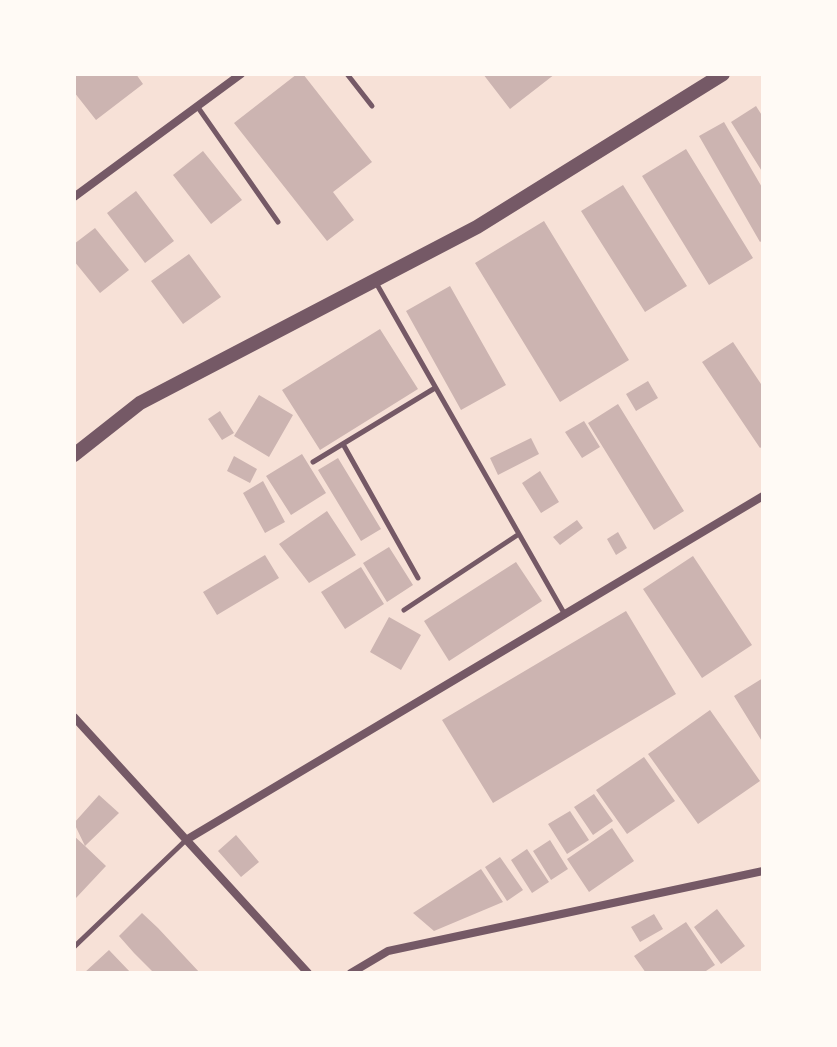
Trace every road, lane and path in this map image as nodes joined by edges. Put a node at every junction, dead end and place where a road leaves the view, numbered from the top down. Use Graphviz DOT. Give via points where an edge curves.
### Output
graph roads {
  1 [pos="241,74"];
  2 [pos="347,74"];
  3 [pos="723,74"];
  4 [pos="197,106"];
  5 [pos="372,106"];
  6 [pos="74,197"];
  7 [pos="278,222"];
  8 [pos="374,280"];
  9 [pos="435,388"];
  10 [pos="343,444"];
  11 [pos="74,455"];
  12 [pos="313,462"];
  13 [pos="763,496"];
  14 [pos="519,534"];
  15 [pos="418,578"];
  16 [pos="404,610"];
  17 [pos="564,613"];
  18 [pos="74,717"];
  19 [pos="186,840"];
  20 [pos="763,871"];
  21 [pos="74,947"];
  22 [pos="308,973"];
  23 [pos="351,973"];
  1 -- 4 [label="street"];
  2 -- 5 [label="lane"];
  3 -- 8 [label="street" via="477,227"];
  4 -- 6 [label="street"];
  4 -- 7 [label="lane"];
  8 -- 9 [label="lane"];
  8 -- 11 [label="street" via="140,403"];
  9 -- 10 [label="lane"];
  9 -- 14 [label="lane"];
  10 -- 12 [label="lane"];
  10 -- 15 [label="lane"];
  13 -- 17 [label="street"];
  14 -- 16 [label="lane"];
  14 -- 17 [label="lane"];
  17 -- 19 [label="street"];
  18 -- 19 [label="street"];
  19 -- 21 [label="lane"];
  19 -- 22 [label="street"];
  20 -- 23 [label="street" via="388,951"];
}
